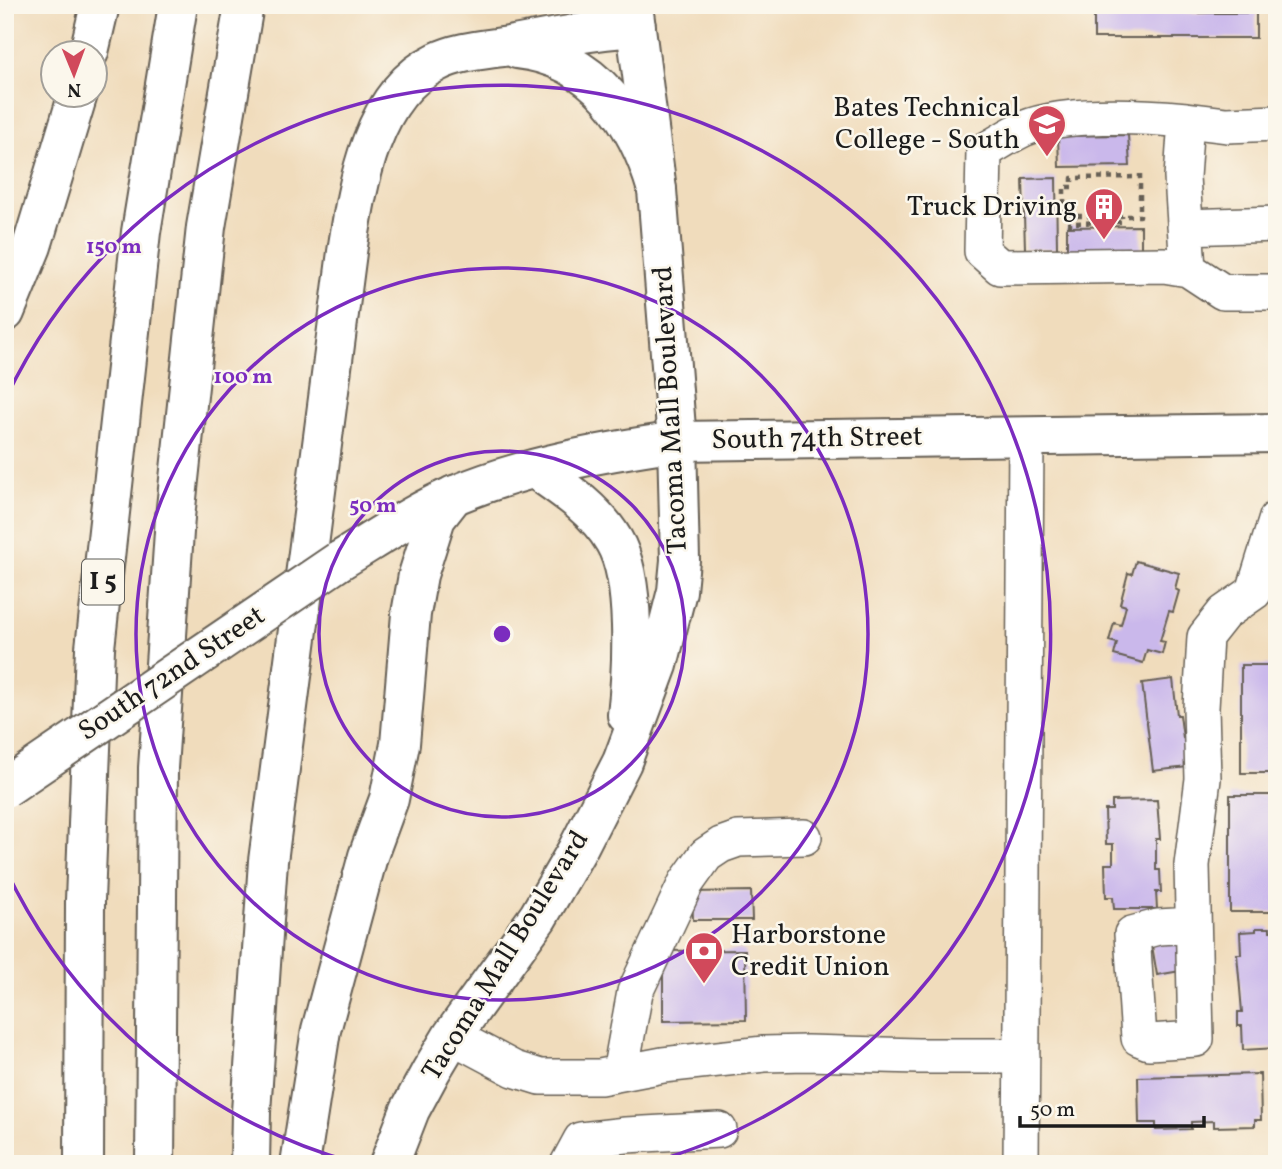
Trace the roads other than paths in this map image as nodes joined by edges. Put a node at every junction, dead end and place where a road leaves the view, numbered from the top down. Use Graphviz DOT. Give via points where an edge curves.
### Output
graph roads {
  1 [pos="100,5"];
  2 [pos="178,5"];
  3 [pos="244,5"];
  4 [pos="634,16"];
  5 [pos="92,38"];
  6 [pos="487,50"];
  7 [pos="74,108"];
  8 [pos="1186,120"];
  9 [pos="1277,123"];
  10 [pos="657,190"];
  11 [pos="1277,224"];
  12 [pos="1185,227"];
  13 [pos="1188,268"];
  14 [pos="1277,292"];
  15 [pos="5,312"];
  16 [pos="1277,433"];
  17 [pos="1026,437"];
  18 [pos="677,441"];
  19 [pos="536,469"];
  20 [pos="454,495"];
  21 [pos="1277,518"];
  22 [pos="339,561"];
  23 [pos="622,762"];
  24 [pos="5,788"];
  25 [pos="804,837"];
  26 [pos="1194,925"];
  27 [pos="452,1036"];
  28 [pos="1022,1056"];
  29 [pos="620,1073"];
  30 [pos="719,1130"];
  31 [pos="84,1164"];
  32 [pos="155,1164"];
  33 [pos="250,1164"];
  34 [pos="300,1164"];
  35 [pos="389,1164"];
  36 [pos="568,1164"];
  37 [pos="1021,1164"];
  1 -- 5 [label="main road"];
  2 -- 31 [label="main road, I 5" via="141,232 95,648 85,900"];
  3 -- 32 [label="main road" via="206,227 175,517 158,768"];
  4 -- 6 [label="main road"];
  4 -- 10 [label="main road, Tacoma Mall Boulevard"];
  6 -- 10 [label="main road" via="515,48 549,54 595,83 632,128"];
  6 -- 33 [label="main road" via="433,64 401,92 376,130 354,205 268,861"];
  7 -- 15 [label="main road" via="32,246"];
  8 -- 9 [label="lane" via="1227,125"];
  8 -- 12 [label="lane"];
  8 -- 13 [label="lane" via="1141,116 1059,121 1023,129 984,151 982,251 1000,267"];
  10 -- 18 [label="main road, Tacoma Mall Boulevard"];
  11 -- 12 [label="lane"];
  12 -- 13 [label="lane"];
  13 -- 14 [label="lane" via="1223,292"];
  16 -- 17 [label="main road, South 74th Street"];
  17 -- 18 [label="main road, South 74th Street"];
  17 -- 28 [label="lane"];
  18 -- 19 [label="main road, South 74th Street"];
  18 -- 23 [label="main road, Tacoma Mall Boulevard" via="677,591 658,665"];
  19 -- 20 [label="main road, South 74th Street"];
  19 -- 23 [label="main road" via="593,515 615,541 623,559 631,610 629,704"];
  20 -- 22 [label="main road, South 74th Street"];
  20 -- 34 [label="main road" via="436,519 418,575 400,744 321,1030"];
  21 -- 26 [label="lane" via="1254,592 1224,612 1205,637 1203,779 1192,865"];
  22 -- 24 [label="main road, South 72nd Street, bridge"];
  23 -- 27 [label="main road, Tacoma Mall Boulevard" via="538,917"];
  25 -- 29 [label="lane" via="738,839 706,856 686,883 635,992"];
  27 -- 29 [label="lane" via="514,1069 540,1077"];
  27 -- 35 [label="main road, Tacoma Mall Boulevard" via="410,1110"];
  28 -- 29 [label="lane" via="764,1054"];
  28 -- 37 [label="lane"];
  30 -- 36 [label="lane" via="581,1140"];
}
